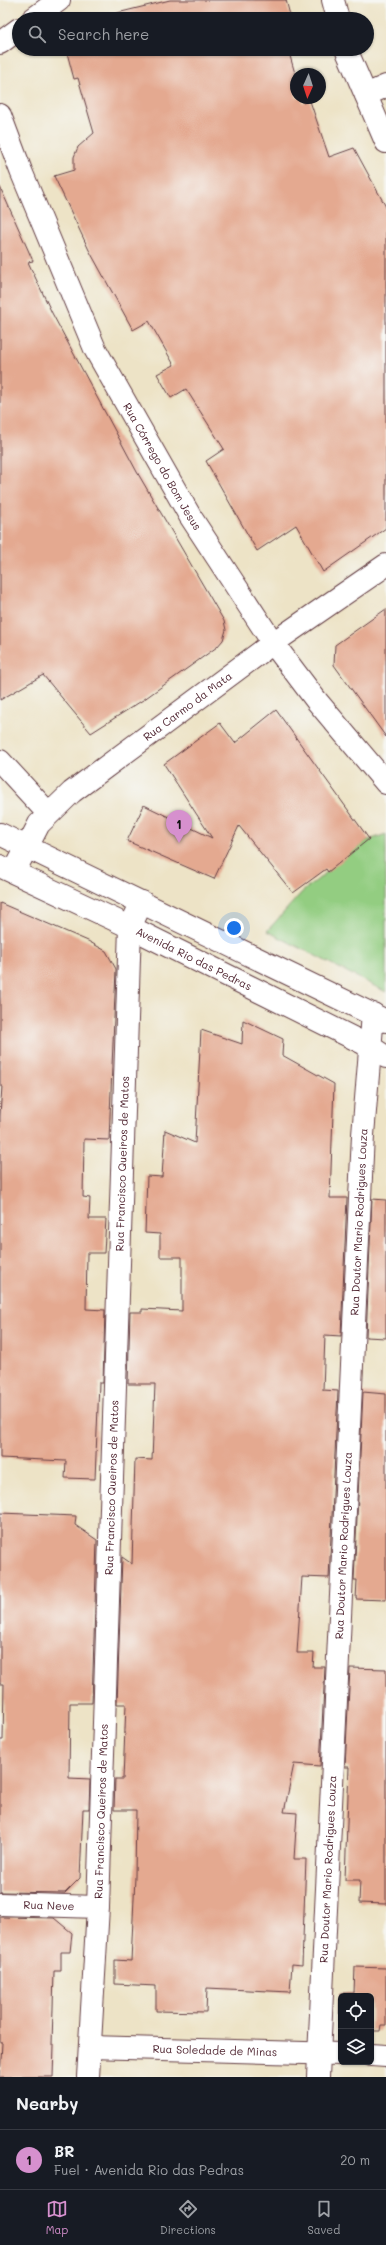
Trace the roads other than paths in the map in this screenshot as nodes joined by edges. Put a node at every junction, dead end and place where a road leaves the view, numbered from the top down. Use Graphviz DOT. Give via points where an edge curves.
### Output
graph roads {
  1 [pos="59,0"];
  2 [pos="333,0"];
  3 [pos="43,12"];
  4 [pos="336,12"];
  5 [pos="12,35"];
  6 [pos="0,43"];
  7 [pos="349,56"];
  8 [pos="386,86"];
  9 [pos="366,95"];
  10 [pos="0,115"];
  11 [pos="386,142"];
  12 [pos="386,565"];
  13 [pos="273,643"];
  14 [pos="0,761"];
  15 [pos="386,783"];
  16 [pos="48,813"];
  17 [pos="0,834"];
  18 [pos="26,846"];
  19 [pos="7,869"];
  20 [pos="142,902"];
  21 [pos="130,926"];
  22 [pos="380,1017"];
  23 [pos="378,1052"];
  24 [pos="0,1904"];
  25 [pos="98,1907"];
  26 [pos="90,2047"];
  27 [pos="319,2053"];
  28 [pos="338,2054"];
  29 [pos="374,2056"];
  30 [pos="386,2056"];
  31 [pos="88,2077"];
  32 [pos="318,2077"];
  1 -- 3 [label="street"];
  2 -- 4 [label="street"];
  5 -- 6 [label="street"];
  7 -- 9 [label="street"];
  8 -- 9 [label="street"];
  9 -- 11 [label="street"];
  10 -- 13 [label="street, Rua Córrego do Bom Jesus" via="95,349 190,516"];
  12 -- 13 [label="street, Rua Carmo da Mata"];
  13 -- 15 [label="street, Rua Córrego do Bom Jesus" via="316,700"];
  13 -- 16 [label="street, Rua Carmo da Mata" via="72,792"];
  14 -- 16 [label="street"];
  16 -- 18 [label="street, Rua Carmo da Mata" via="38,824"];
  17 -- 18 [label="street"];
  18 -- 19 [label="street, Rua Carmo da Mata"];
  18 -- 20 [label="street"];
  19 -- 21 [label="street, Avenida Rio das Pedras"];
  20 -- 21 [label="street, Rua Francisco Queiros de Matos"];
  20 -- 22 [label="street"];
  21 -- 23 [label="street, Avenida Rio das Pedras"];
  21 -- 25 [label="street, Rua Francisco Queiros de Matos"];
  22 -- 23 [label="street, Rua Doutor Mario Rodrigues Louza"];
  23 -- 27 [label="street, Rua Doutor Mario Rodrigues Louza" via="363,1143"];
  24 -- 25 [label="street, Rua Neve"];
  25 -- 26 [label="street, Rua Francisco Queiros de Matos"];
  26 -- 27 [label="street, Rua Soledade de Minas"];
  26 -- 31 [label="street, Rua Francisco Queiros de Matos"];
  27 -- 28 [label="street, Rua Soledade de Minas"];
  27 -- 32 [label="street, Rua Doutor Mario Rodrigues Louza"];
  29 -- 30 [label="street"];
}
